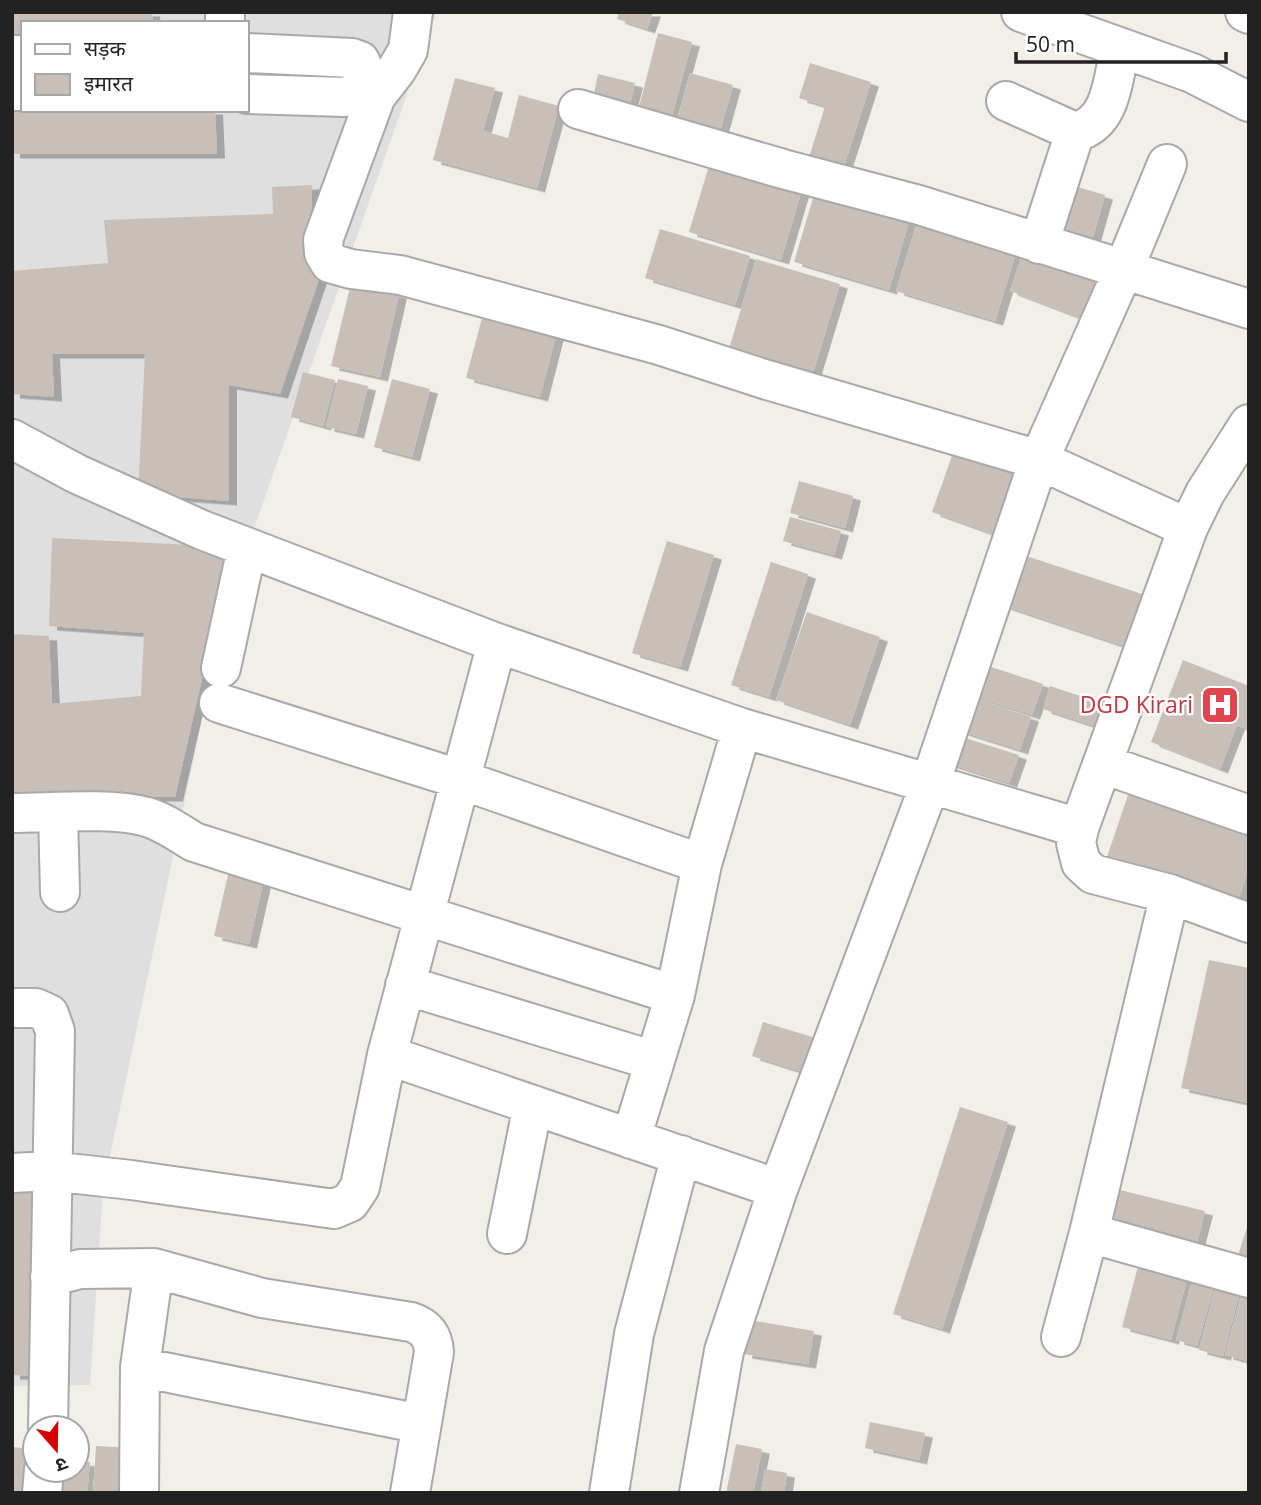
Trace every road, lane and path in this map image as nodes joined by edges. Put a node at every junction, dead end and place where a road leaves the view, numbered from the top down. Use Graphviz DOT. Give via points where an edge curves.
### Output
graph roads {
  1 [pos="413,12"];
  2 [pos="1021,12"];
  3 [pos="1120,48"];
  4 [pos="248,52"];
  5 [pos="369,92"];
  6 [pos="248,93"];
  7 [pos="1006,101"];
  8 [pos="1249,102"];
  9 [pos="578,109"];
  10 [pos="1075,132"];
  11 [pos="1167,164"];
  12 [pos="1039,244"];
  13 [pos="1123,271"];
  14 [pos="1249,309"];
  15 [pos="1249,424"];
  16 [pos="20,447"];
  17 [pos="1039,460"];
  18 [pos="1188,528"];
  19 [pos="247,548"];
  20 [pos="497,643"];
  21 [pos="742,729"];
  22 [pos="1103,764"];
  23 [pos="459,779"];
  24 [pos="930,784"];
  25 [pos="12,813"];
  26 [pos="58,813"];
  27 [pos="1249,815"];
  28 [pos="1079,828"];
  29 [pos="702,864"];
  30 [pos="60,892"];
  31 [pos="1170,894"];
  32 [pos="424,916"];
  33 [pos="1249,923"];
  34 [pos="405,985"];
  35 [pos="675,995"];
  36 [pos="12,1008"];
  37 [pos="387,1055"];
  38 [pos="655,1061"];
  39 [pos="533,1105"];
  40 [pos="631,1139"];
  41 [pos="681,1155"];
  42 [pos="51,1171"];
  43 [pos="12,1173"];
  44 [pos="778,1189"];
  45 [pos="1089,1233"];
  46 [pos="507,1234"];
  47 [pos="154,1268"];
  48 [pos="50,1277"];
  49 [pos="1249,1278"];
  50 [pos="1061,1337"];
  51 [pos="140,1367"];
  52 [pos="48,1414"];
  53 [pos="421,1424"];
  54 [pos="139,1493"];
  55 [pos="410,1493"];
  56 [pos="609,1493"];
  57 [pos="699,1493"];
  1 -- 5 [label="street" via="408,50 397,69"];
  2 -- 3 [label="street"];
  3 -- 8 [label="street" via="1192,74"];
  3 -- 10 [label="street" via="1108,102 1099,119"];
  4 -- 5 [label="street" via="352,58 360,61"];
  5 -- 6 [label="street" via="345,97"];
  5 -- 17 [label="street" via="323,240 330,263 400,275 659,345"];
  7 -- 10 [label="street"];
  9 -- 12 [label="street" via="919,205"];
  10 -- 12 [label="street"];
  11 -- 13 [label="street"];
  12 -- 13 [label="street"];
  13 -- 14 [label="street"];
  13 -- 17 [label="street"];
  15 -- 18 [label="street"];
  16 -- 19 [label="street"];
  17 -- 18 [label="street"];
  17 -- 24 [label="street"];
  18 -- 22 [label="street"];
  19 -- 20 [label="street"];
  19 -- 23 [label="street" via="220,685"];
  20 -- 21 [label="street"];
  20 -- 23 [label="street"];
  21 -- 24 [label="street"];
  21 -- 29 [label="street"];
  22 -- 27 [label="street"];
  22 -- 28 [label="street"];
  23 -- 29 [label="street"];
  23 -- 32 [label="street"];
  24 -- 28 [label="street"];
  24 -- 44 [label="street"];
  25 -- 26 [label="street"];
  26 -- 30 [label="street"];
  26 -- 32 [label="street" via="147,816 194,842"];
  28 -- 31 [label="street" via="1076,844 1081,863 1093,874"];
  29 -- 35 [label="street"];
  31 -- 33 [label="street"];
  31 -- 45 [label="street"];
  32 -- 34 [label="street"];
  32 -- 35 [label="street"];
  34 -- 37 [label="street"];
  34 -- 38 [label="street"];
  35 -- 38 [label="street"];
  36 -- 42 [label="street" via="36,1008 49,1014 55,1031"];
  37 -- 39 [label="street"];
  37 -- 42 [label="street" via="360,1187 350,1202 334,1209"];
  38 -- 40 [label="street"];
  39 -- 40 [label="street"];
  39 -- 46 [label="street"];
  40 -- 41 [label="street"];
  41 -- 44 [label="street"];
  41 -- 56 [label="street" via="634,1334"];
  42 -- 43 [label="street"];
  42 -- 48 [label="street"];
  44 -- 57 [label="street" via="724,1351"];
  45 -- 49 [label="street"];
  45 -- 50 [label="street"];
  47 -- 48 [label="street" via="80,1269"];
  47 -- 51 [label="street"];
  47 -- 53 [label="street" via="262,1298 422,1326 433,1341 434,1352"];
  48 -- 52 [label="street"];
  51 -- 53 [label="street"];
  51 -- 54 [label="street"];
  53 -- 55 [label="street"];
}
